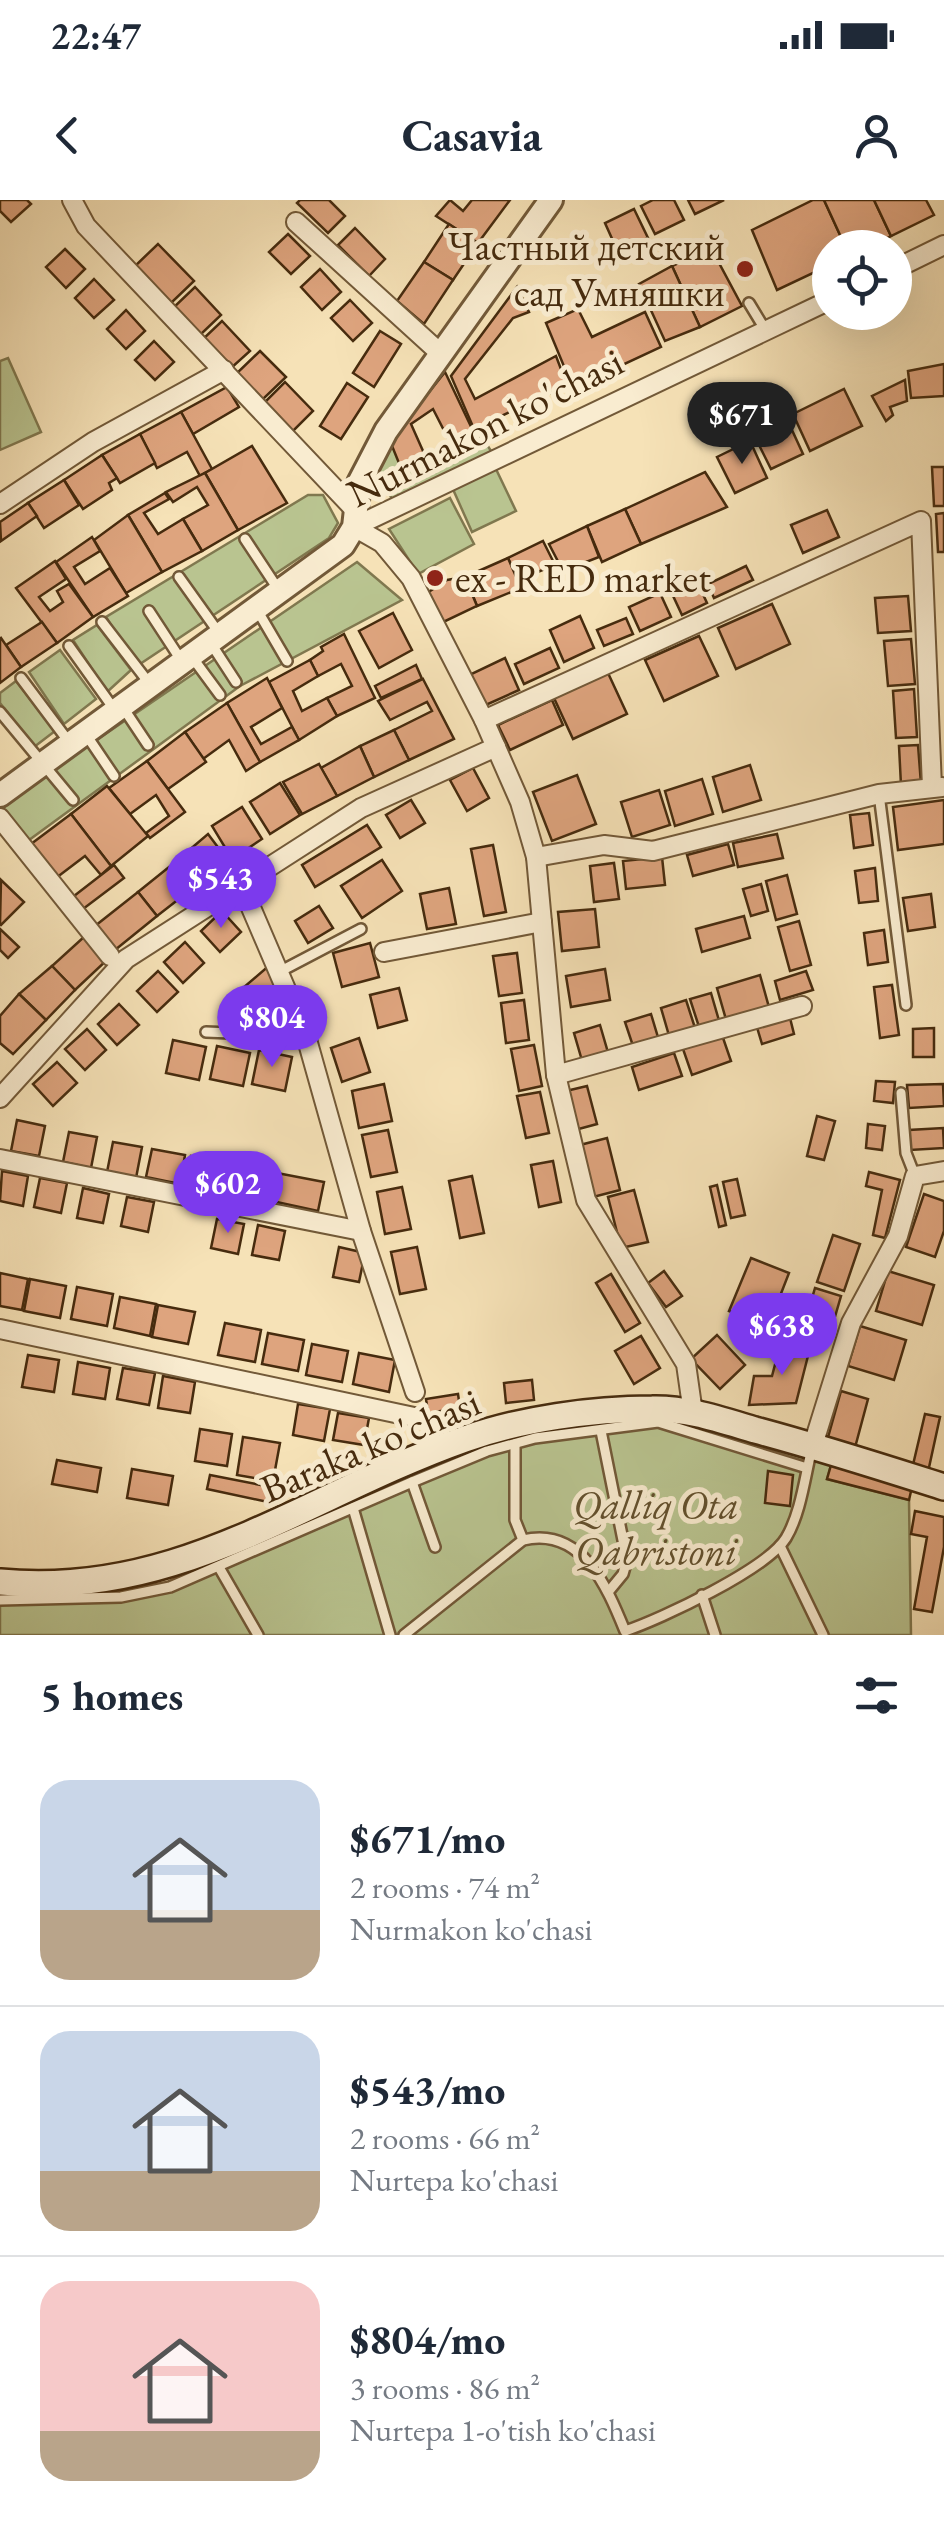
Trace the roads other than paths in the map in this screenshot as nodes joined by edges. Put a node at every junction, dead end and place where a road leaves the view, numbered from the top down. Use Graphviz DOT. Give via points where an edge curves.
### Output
graph roads {
  1 [pos="72,200"];
  2 [pos="551,200"];
  3 [pos="296,222"];
  4 [pos="944,245"];
  5 [pos="912,260"];
  6 [pos="749,303"];
  7 [pos="812,309"];
  8 [pos="766,331"];
  9 [pos="440,353"];
  10 [pos="224,370"];
  11 [pos="0,504"];
  12 [pos="355,519"];
  13 [pos="245,540"];
  14 [pos="180,577"];
  15 [pos="280,591"];
  16 [pos="256,608"];
  17 [pos="149,611"];
  18 [pos="102,622"];
  19 [pos="69,646"];
  20 [pos="200,647"];
  21 [pos="288,661"];
  22 [pos="22,678"];
  23 [pos="236,682"];
  24 [pos="149,683"];
  25 [pos="220,695"];
  26 [pos="117,706"];
  27 [pos="0,712"];
  28 [pos="484,720"];
  29 [pos="77,736"];
  30 [pos="148,745"];
  31 [pos="496,747"];
  32 [pos="43,762"];
  33 [pos="114,776"];
  34 [pos="4,785"];
  35 [pos="938,787"];
  36 [pos="879,794"];
  37 [pos="73,800"];
  38 [pos="0,818"];
  39 [pos="536,856"];
  40 [pos="240,882"];
  41 [pos="542,922"];
  42 [pos="361,929"];
  43 [pos="384,952"];
  44 [pos="110,956"];
  45 [pos="279,972"];
  46 [pos="906,1005"];
  47 [pos="802,1006"];
  48 [pos="206,1032"];
  49 [pos="306,1036"];
  50 [pos="556,1075"];
  51 [pos="901,1093"];
  52 [pos="0,1098"];
  53 [pos="0,1158"];
  54 [pos="944,1171"];
  55 [pos="915,1176"];
  56 [pos="361,1231"];
  57 [pos="0,1329"];
  58 [pos="415,1392"];
  59 [pos="693,1412"];
  60 [pos="414,1416"];
  61 [pos="601,1430"];
  62 [pos="515,1444"];
  63 [pos="810,1457"];
  64 [pos="412,1482"];
  65 [pos="944,1487"];
  66 [pos="353,1508"];
  67 [pos="523,1540"];
  68 [pos="780,1546"];
  69 [pos="435,1547"];
  70 [pos="220,1569"];
  71 [pos="0,1582"];
  72 [pos="609,1591"];
  73 [pos="702,1595"];
  74 [pos="0,1600"];
  75 [pos="623,1633"];
  76 [pos="258,1635"];
  77 [pos="390,1635"];
  78 [pos="404,1635"];
  79 [pos="715,1635"];
  80 [pos="823,1635"];
  1 -- 10 [label="street" via="86,226"];
  2 -- 9 [label="street"];
  3 -- 9 [label="street"];
  4 -- 5 [label="street"];
  6 -- 8 [label="lane"];
  7 -- 8 [label="street, Nurmakon ko'chasi"];
  8 -- 12 [label="street, Nurmakon ko'chasi"];
  9 -- 12 [label="street" via="369,460"];
  10 -- 11 [label="street" via="93,442"];
  10 -- 12 [label="street"];
  12 -- 15 [label="street, Nurmakon ko'chasi" via="338,550"];
  12 -- 28 [label="street" via="411,578"];
  13 -- 15 [label="lane"];
  14 -- 20 [label="lane"];
  15 -- 16 [label="street, Nurmakon ko'chasi"];
  16 -- 20 [label="street, Nurmakon ko'chasi"];
  16 -- 21 [label="lane"];
  17 -- 20 [label="lane"];
  18 -- 24 [label="lane"];
  19 -- 26 [label="lane"];
  20 -- 23 [label="lane"];
  20 -- 24 [label="street, Nurmakon ko'chasi"];
  20 -- 25 [label="lane"];
  22 -- 29 [label="lane"];
  24 -- 26 [label="street, Nurmakon ko'chasi"];
  26 -- 29 [label="street, Nurmakon ko'chasi"];
  26 -- 30 [label="lane"];
  27 -- 32 [label="lane"];
  28 -- 31 [label="street"];
  28 -- 35 [label="street" via="922,520"];
  29 -- 32 [label="street, Nurmakon ko'chasi"];
  29 -- 33 [label="lane"];
  31 -- 39 [label="street"];
  31 -- 40 [label="street" via="361,808"];
  32 -- 34 [label="street, Nurmakon ko'chasi"];
  32 -- 37 [label="lane"];
  35 -- 36 [label="street"];
  36 -- 39 [label="street" via="653,851 604,845"];
  36 -- 46 [label="lane"];
  38 -- 44 [label="street"];
  39 -- 41 [label="street"];
  40 -- 45 [label="street"];
  40 -- 52 [label="street" via="126,959"];
  41 -- 43 [label="street"];
  41 -- 50 [label="street"];
  42 -- 45 [label="lane"];
  45 -- 49 [label="street"];
  47 -- 50 [label="street"];
  48 -- 49 [label="lane"];
  49 -- 56 [label="street"];
  50 -- 59 [label="street" via="586,1200 686,1364"];
  51 -- 55 [label="lane" via="906,1154"];
  53 -- 56 [label="street"];
  54 -- 55 [label="street"];
  55 -- 63 [label="street" via="898,1236 851,1323"];
  56 -- 58 [label="street"];
  57 -- 60 [label="street"];
  59 -- 63 [label="main road, Baraka ko'chasi"];
  59 -- 71 [label="main road, Baraka ko'chasi" via="630,1410 501,1430 438,1450 170,1568 65,1585"];
  61 -- 62 [label="lane"];
  61 -- 63 [label="lane" via="658,1422"];
  61 -- 72 [label="lane" via="627,1560"];
  62 -- 64 [label="lane"];
  62 -- 67 [label="lane" via="516,1520"];
  63 -- 65 [label="main road, Baraka ko'chasi"];
  63 -- 68 [label="lane"];
  64 -- 66 [label="lane"];
  64 -- 69 [label="lane"];
  66 -- 70 [label="lane"];
  66 -- 77 [label="lane"];
  67 -- 72 [label="lane" via="572,1548 594,1565"];
  67 -- 78 [label="lane"];
  68 -- 73 [label="lane"];
  68 -- 80 [label="lane"];
  70 -- 74 [label="lane" via="121,1597"];
  70 -- 76 [label="lane"];
  72 -- 75 [label="lane"];
  73 -- 75 [label="lane"];
  73 -- 79 [label="lane"];
}
